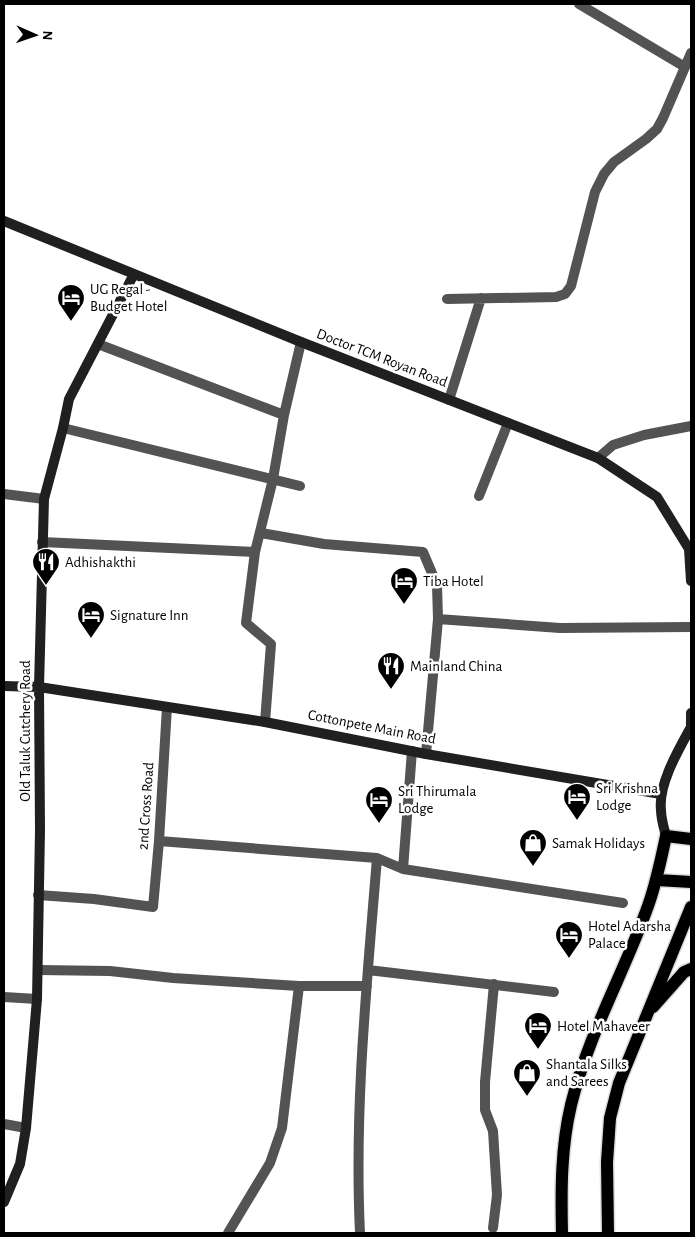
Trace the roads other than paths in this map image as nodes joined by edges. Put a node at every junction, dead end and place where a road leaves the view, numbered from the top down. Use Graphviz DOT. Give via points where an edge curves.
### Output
graph roads {
  1 [pos="579,4"];
  2 [pos="691,53"];
  3 [pos="685,67"];
  4 [pos="4,221"];
  5 [pos="134,274"];
  6 [pos="481,298"];
  7 [pos="447,299"];
  8 [pos="301,342"];
  9 [pos="98,344"];
  10 [pos="449,400"];
  11 [pos="284,415"];
  12 [pos="508,423"];
  13 [pos="691,426"];
  14 [pos="64,428"];
  15 [pos="598,458"];
  16 [pos="273,479"];
  17 [pos="300,486"];
  18 [pos="4,494"];
  19 [pos="479,496"];
  20 [pos="44,499"];
  21 [pos="261,533"];
  22 [pos="42,542"];
  23 [pos="256,552"];
  24 [pos="691,581"];
  25 [pos="438,619"];
  26 [pos="691,627"];
  27 [pos="4,686"];
  28 [pos="40,687"];
  29 [pos="167,707"];
  30 [pos="691,713"];
  31 [pos="265,722"];
  32 [pos="691,727"];
  33 [pos="691,732"];
  34 [pos="412,750"];
  35 [pos="426,754"];
  36 [pos="661,794"];
  37 [pos="666,836"];
  38 [pos="691,839"];
  39 [pos="159,842"];
  40 [pos="377,858"];
  41 [pos="403,869"];
  42 [pos="657,880"];
  43 [pos="691,882"];
  44 [pos="38,895"];
  45 [pos="623,903"];
  46 [pos="691,907"];
  47 [pos="38,970"];
  48 [pos="368,970"];
  49 [pos="689,972"];
  50 [pos="494,984"];
  51 [pos="299,986"];
  52 [pos="367,986"];
  53 [pos="554,992"];
  54 [pos="4,996"];
  55 [pos="37,999"];
  56 [pos="645,1016"];
  57 [pos="4,1124"];
  58 [pos="26,1128"];
  59 [pos="4,1202"];
  60 [pos="492,1228"];
  61 [pos="228,1233"];
  62 [pos="360,1233"];
  63 [pos="562,1233"];
  64 [pos="608,1233"];
  1 -- 3 [label="street"];
  2 -- 3 [label="street"];
  3 -- 6 [label="street" via="657,129 614,162 604,174 595,192 569,290 556,297"];
  4 -- 5 [label="main road, Doctor TCM Royan Road"];
  5 -- 8 [label="main road, Doctor TCM Royan Road"];
  5 -- 9 [label="main road, Old Taluk Cutchery Road"];
  6 -- 7 [label="street"];
  6 -- 10 [label="street"];
  8 -- 10 [label="main road, Doctor TCM Royan Road"];
  8 -- 11 [label="street"];
  9 -- 11 [label="street"];
  9 -- 14 [label="main road, Old Taluk Cutchery Road" via="69,399"];
  10 -- 12 [label="main road, Doctor TCM Royan Road"];
  11 -- 16 [label="street"];
  12 -- 15 [label="main road, Doctor TCM Royan Road"];
  12 -- 19 [label="street"];
  13 -- 15 [label="street" via="644,435 613,446"];
  14 -- 16 [label="street"];
  14 -- 20 [label="main road, Old Taluk Cutchery Road"];
  15 -- 24 [label="main road, Doctor TCM Royan Road" via="657,496 689,549"];
  16 -- 17 [label="street"];
  16 -- 21 [label="street"];
  18 -- 20 [label="street"];
  20 -- 22 [label="main road, Old Taluk Cutchery Road"];
  21 -- 23 [label="street"];
  21 -- 25 [label="street" via="324,544 423,552 437,585"];
  22 -- 23 [label="street"];
  22 -- 28 [label="main road, Old Taluk Cutchery Road"];
  23 -- 31 [label="street" via="246,623 271,644"];
  25 -- 26 [label="street" via="560,628"];
  25 -- 35 [label="street"];
  27 -- 28 [label="main road, Cottonpete Main Road"];
  28 -- 29 [label="main road, Cottonpete Main Road"];
  28 -- 44 [label="main road, Old Taluk Cutchery Road"];
  29 -- 31 [label="main road, Cottonpete Main Road"];
  29 -- 39 [label="street, 2nd Cross Road"];
  30 -- 32 [label="main road"];
  31 -- 34 [label="main road, Cottonpete Main Road"];
  32 -- 33 [label="main road"];
  32 -- 36 [label="main road" via="673,759"];
  34 -- 35 [label="main road, Cottonpete Main Road"];
  34 -- 41 [label="street"];
  35 -- 36 [label="main road, Cottonpete Main Road"];
  36 -- 37 [label="main road" via="660,810"];
  37 -- 38 [label="main road"];
  37 -- 42 [label="main road"];
  39 -- 40 [label="street"];
  39 -- 44 [label="street, 2nd Cross Road" via="153,907"];
  40 -- 41 [label="street"];
  40 -- 48 [label="street"];
  41 -- 45 [label="street"];
  42 -- 43 [label="main road"];
  42 -- 63 [label="main road" via="582,1066 571,1104 564,1138 561,1181"];
  44 -- 47 [label="main road, Old Taluk Cutchery Road"];
  46 -- 56 [label="main road"];
  47 -- 51 [label="street" via="110,971"];
  47 -- 55 [label="main road, Old Taluk Cutchery Road"];
  48 -- 50 [label="street"];
  48 -- 52 [label="street"];
  49 -- 56 [label="main road"];
  50 -- 53 [label="street"];
  50 -- 60 [label="street" via="485,1082 497,1195"];
  51 -- 52 [label="street"];
  51 -- 61 [label="street" via="282,1128 270,1163"];
  52 -- 62 [label="street" via="360,1063"];
  54 -- 55 [label="street"];
  55 -- 58 [label="main road, Old Taluk Cutchery Road"];
  56 -- 64 [label="main road" via="619,1084 610,1118"];
  57 -- 58 [label="street"];
  58 -- 59 [label="main road, Old Taluk Cutchery Road" via="20,1164"];
}
